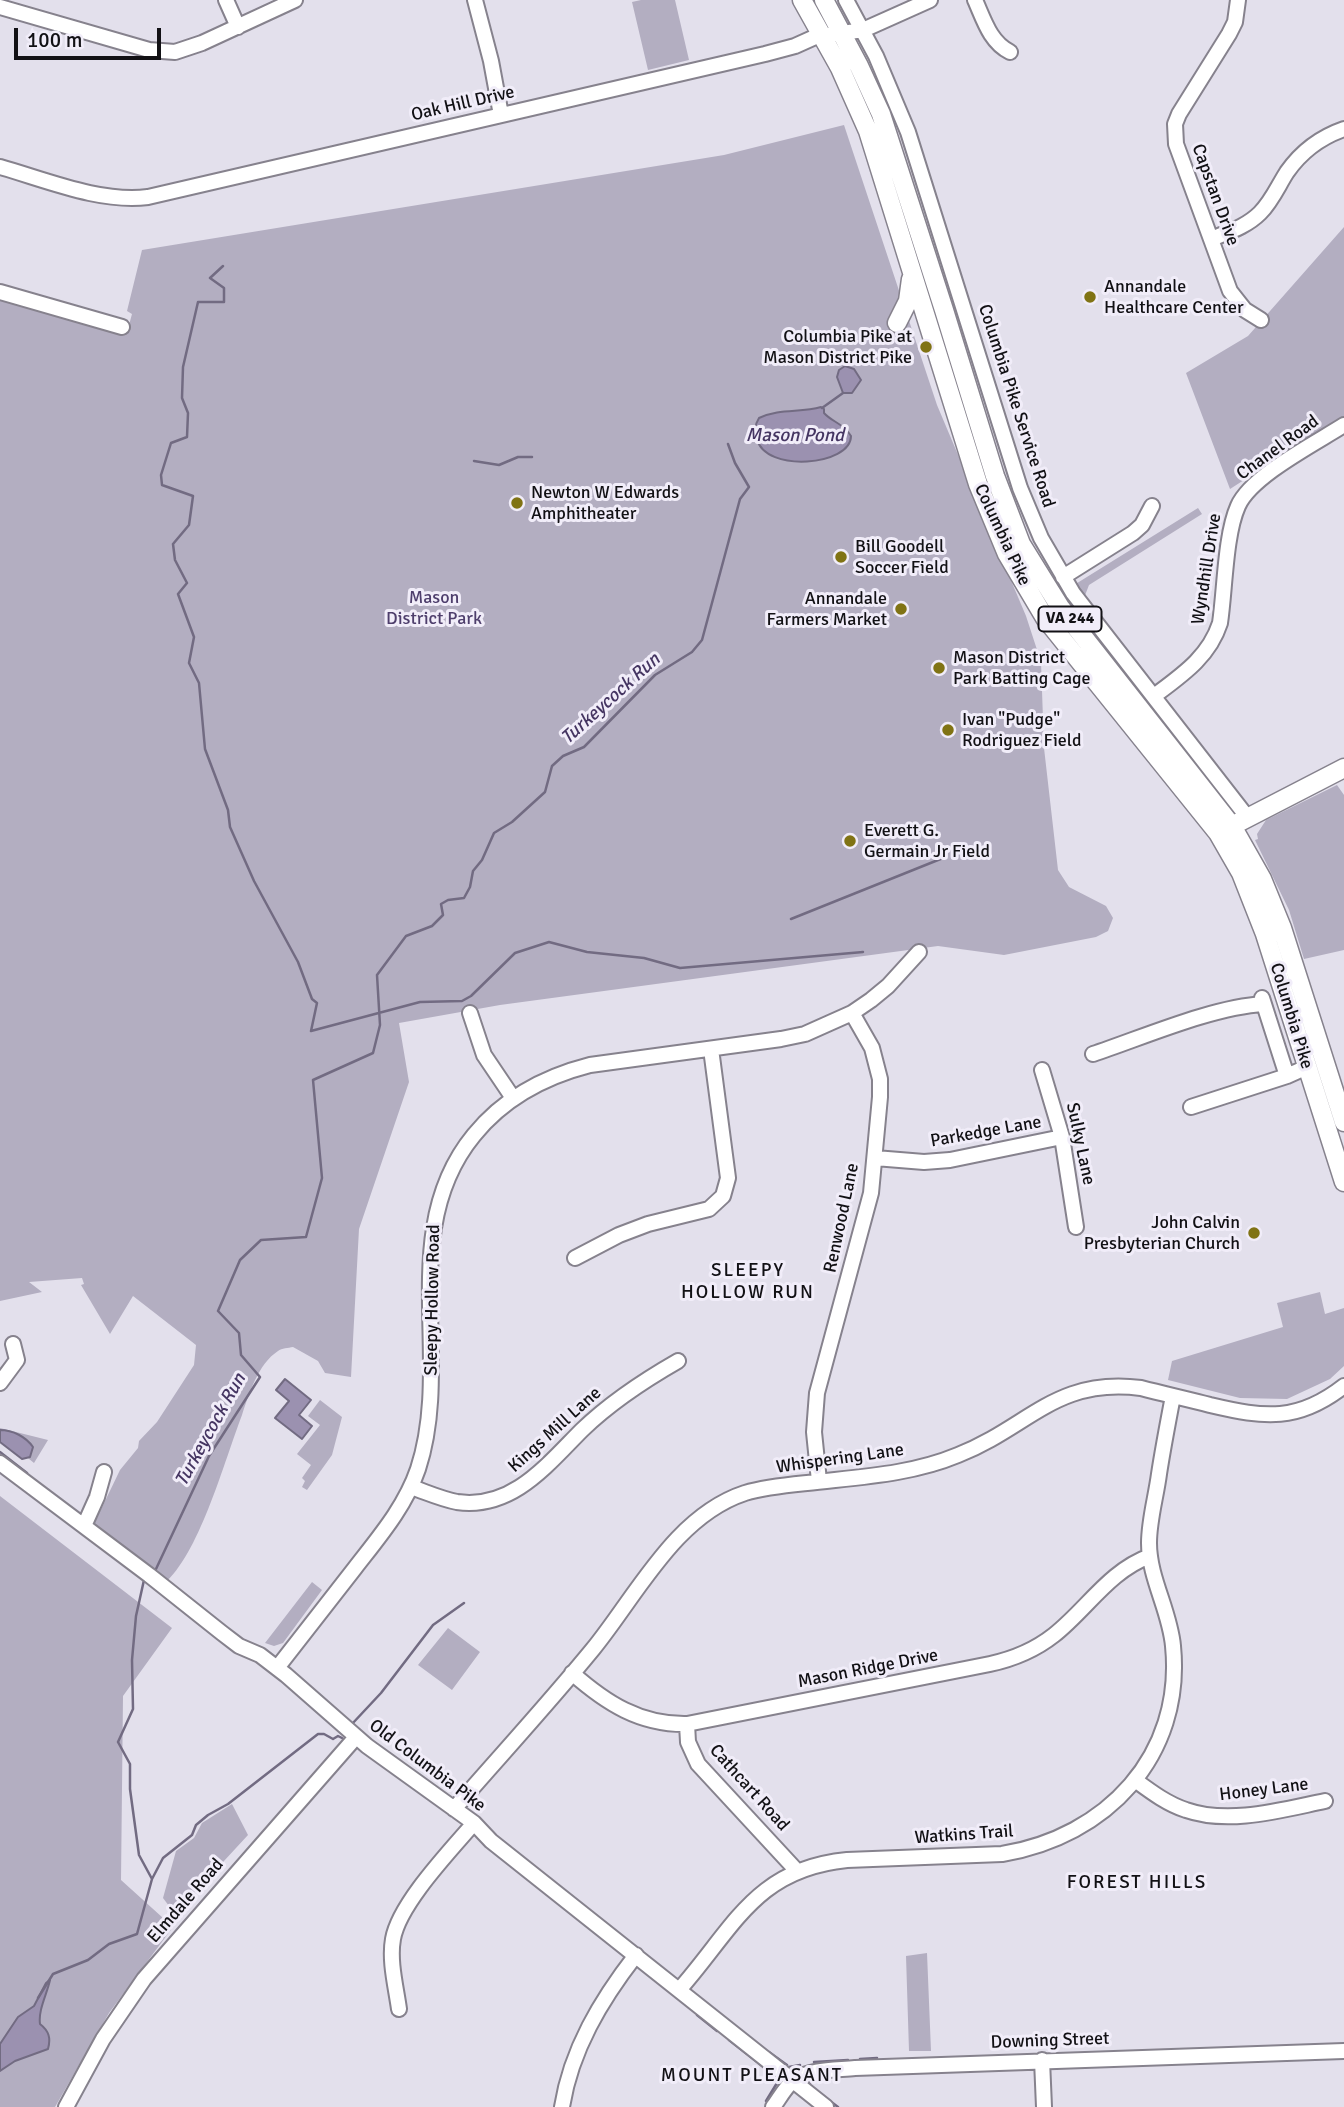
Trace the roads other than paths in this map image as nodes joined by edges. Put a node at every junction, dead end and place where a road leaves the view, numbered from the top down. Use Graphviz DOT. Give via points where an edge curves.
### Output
graph roads {
  1 [pos="226,0"];
  2 [pos="295,0"];
  3 [pos="475,0"];
  4 [pos="802,0"];
  5 [pos="824,0"];
  6 [pos="846,0"];
  7 [pos="930,0"];
  8 [pos="975,0"];
  9 [pos="1238,0"];
  10 [pos="0,7"];
  11 [pos="238,27"];
  12 [pos="863,30"];
  13 [pos="841,33"];
  14 [pos="822,36"];
  15 [pos="1010,52"];
  16 [pos="501,115"];
  17 [pos="1344,129"];
  18 [pos="0,167"];
  19 [pos="1211,239"];
  20 [pos="910,265"];
  21 [pos="0,292"];
  22 [pos="1261,320"];
  23 [pos="897,323"];
  24 [pos="122,327"];
  25 [pos="1344,425"];
  26 [pos="1238,505"];
  27 [pos="1152,506"];
  28 [pos="1063,577"];
  29 [pos="1154,696"];
  30 [pos="1344,768"];
  31 [pos="1233,826"];
  32 [pos="919,952"];
  33 [pos="470,1013"];
  34 [pos="852,1013"];
  35 [pos="711,1049"];
  36 [pos="1093,1054"];
  37 [pos="1307,1067"];
  38 [pos="1042,1070"];
  39 [pos="1287,1076"];
  40 [pos="513,1098"];
  41 [pos="1191,1107"];
  42 [pos="1344,1122"];
  43 [pos="1062,1137"];
  44 [pos="875,1158"];
  45 [pos="1344,1182"];
  46 [pos="1076,1227"];
  47 [pos="575,1258"];
  48 [pos="13,1344"];
  49 [pos="678,1361"];
  50 [pos="0,1383"];
  51 [pos="1344,1386"];
  52 [pos="1173,1396"];
  53 [pos="0,1463"];
  54 [pos="104,1472"];
  55 [pos="819,1482"];
  56 [pos="411,1487"];
  57 [pos="84,1526"];
  58 [pos="1150,1556"];
  59 [pos="277,1668"];
  60 [pos="572,1673"];
  61 [pos="687,1724"];
  62 [pos="356,1737"];
  63 [pos="1135,1780"];
  64 [pos="1325,1801"];
  65 [pos="454,1809"];
  66 [pos="474,1823"];
  67 [pos="797,1871"];
  68 [pos="636,1955"];
  69 [pos="679,1990"];
  70 [pos="399,2009"];
  71 [pos="1344,2051"];
  72 [pos="1042,2060"];
  73 [pos="793,2081"];
  74 [pos="66,2107"];
  75 [pos="562,2107"];
  76 [pos="772,2107"];
  77 [pos="826,2107"];
  78 [pos="1044,2107"];
  1 -- 11 [label="street"];
  2 -- 11 [label="street"];
  3 -- 16 [label="street"];
  4 -- 14 [label="main road, Columbia Pike / VA 244"];
  5 -- 13 [label="main road, Columbia Pike / VA 244"];
  6 -- 12 [label="street, Columbia Pike Service Road"];
  7 -- 12 [label="street, Oak Hill Drive"];
  8 -- 15 [label="street" via="997,44"];
  9 -- 19 [label="street, Capstan Drive" via="1230,34 1175,124 1175,144"];
  10 -- 11 [label="street" via="159,52 184,51"];
  12 -- 13 [label="street, Oak Hill Drive"];
  12 -- 28 [label="street, Columbia Pike Service Road" via="908,132 1020,488"];
  13 -- 14 [label="street, Oak Hill Drive"];
  13 -- 31 [label="main road, Columbia Pike / VA 244" via="895,155 995,476 1021,544 1060,607"];
  14 -- 16 [label="street, Oak Hill Drive" via="765,54"];
  14 -- 20 [label="main road, Columbia Pike / VA 244" via="864,121"];
  16 -- 18 [label="street, Oak Hill Drive" via="132,199 107,197"];
  17 -- 19 [label="street" via="1298,159 1258,216"];
  19 -- 22 [label="street, Capstan Drive" via="1230,291 1245,310"];
  20 -- 23 [label="main road" via="911,288"];
  20 -- 31 [label="main road, Columbia Pike / VA 244" via="978,484 1021,582 1045,618"];
  21 -- 24 [label="street"];
  25 -- 26 [label="street, Chanel Road" via="1254,485"];
  26 -- 29 [label="street, Wyndhill Drive" via="1216,635 1199,659"];
  27 -- 28 [label="street" via="1133,533"];
  28 -- 29 [label="street, Columbia Pike Service Road"];
  29 -- 31 [label="street, Columbia Pike Service Road"];
  30 -- 31 [label="main road"];
  31 -- 37 [label="main road, Columbia Pike / VA 244" via="1241,873"];
  31 -- 42 [label="main road, Columbia Pike / VA 244" via="1270,898"];
  32 -- 34 [label="street" via="888,986"];
  33 -- 40 [label="street" via="484,1055"];
  34 -- 35 [label="street, Sleepy Hollow Road" via="805,1034"];
  34 -- 44 [label="street, Renwood Lane" via="872,1048 880,1079"];
  35 -- 40 [label="street, Sleepy Hollow Road" via="590,1065 542,1080"];
  35 -- 47 [label="street" via="728,1178 723,1196 709,1209 648,1224"];
  36 -- 39 [label="street" via="1263,1001"];
  37 -- 39 [label="street"];
  37 -- 45 [label="main road, Columbia Pike / VA 244"];
  38 -- 43 [label="street, Sulky Lane"];
  39 -- 41 [label="street"];
  40 -- 56 [label="street, Sleepy Hollow Road" via="467,1143 447,1177 434,1218 430,1421"];
  43 -- 44 [label="street, Parkedge Lane" via="950,1160"];
  43 -- 46 [label="street, Sulky Lane"];
  44 -- 55 [label="street, Renwood Lane" via="866,1219 817,1394 814,1432"];
  48 -- 50 [label="street" via="17,1360"];
  49 -- 56 [label="street, Kings Mill Lane" via="609,1406 530,1481 504,1497 457,1502"];
  51 -- 52 [label="street, Whispering Lane" via="1311,1407 1279,1415 1248,1414"];
  52 -- 55 [label="street, Whispering Lane" via="1122,1386 1085,1389 1051,1401 982,1445 950,1458 895,1472"];
  52 -- 58 [label="street, Watkins Trail" via="1161,1450"];
  53 -- 57 [label="street, Old Columbia Pike"];
  54 -- 57 [label="street"];
  55 -- 60 [label="street, Whispering Lane" via="746,1493 697,1519 673,1542"];
  56 -- 59 [label="street, Sleepy Hollow Road" via="390,1522"];
  57 -- 59 [label="street, Old Columbia Pike" via="222,1633"];
  58 -- 61 [label="street, Mason Ridge Drive" via="1119,1571 1054,1635 1003,1661"];
  58 -- 63 [label="street, Watkins Trail" via="1170,1625 1174,1666 1164,1726"];
  59 -- 62 [label="street, Old Columbia Pike"];
  60 -- 61 [label="street, Mason Ridge Drive" via="598,1696 631,1714"];
  60 -- 65 [label="street, Whispering Lane"];
  61 -- 67 [label="street, Cathcart Road" via="688,1742 698,1764"];
  62 -- 65 [label="street, Old Columbia Pike"];
  62 -- 74 [label="street, Elmdale Road" via="144,1979 103,2039"];
  63 -- 64 [label="street, Honey Lane" via="1184,1810 1219,1816"];
  63 -- 67 [label="street, Watkins Trail" via="1083,1826 1034,1847 1002,1854 830,1862"];
  65 -- 66 [label="street, Old Columbia Pike"];
  66 -- 68 [label="street, Old Columbia Pike"];
  66 -- 70 [label="street" via="408,1905 396,1927 392,1952"];
  67 -- 69 [label="street, Watkins Trail" via="753,1899"];
  68 -- 69 [label="street, Old Columbia Pike"];
  68 -- 75 [label="street" via="579,2047"];
  69 -- 73 [label="street, Old Columbia Pike"];
  71 -- 72 [label="street, Downing Street"];
  72 -- 73 [label="street, Downing Street" via="855,2068 816,2072"];
  72 -- 78 [label="street"];
  73 -- 76 [label="street"];
  73 -- 77 [label="street, Old Columbia Pike"];
}
